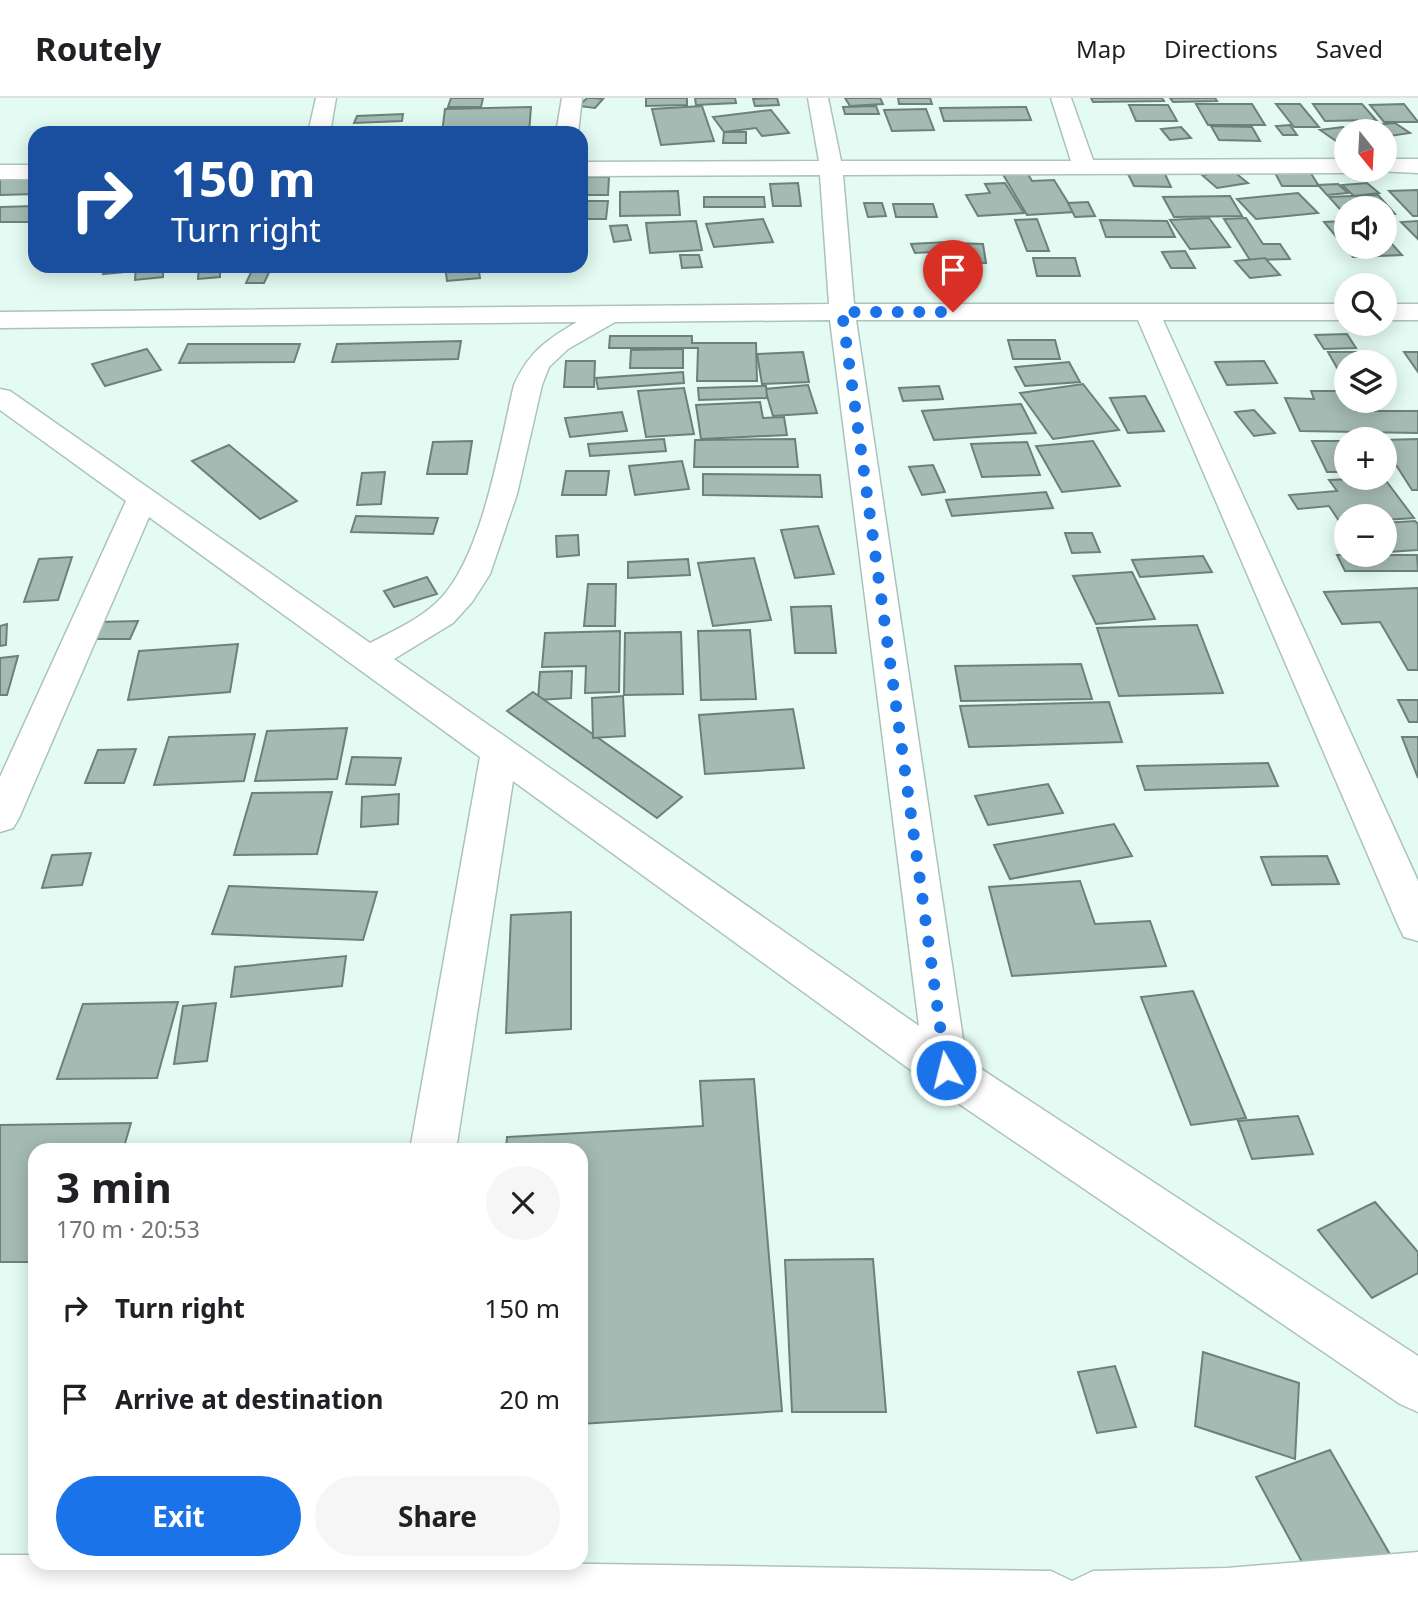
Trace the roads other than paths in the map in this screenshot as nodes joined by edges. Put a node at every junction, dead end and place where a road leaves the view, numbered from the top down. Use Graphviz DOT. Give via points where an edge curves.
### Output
graph roads {
  1 [pos="327,98"];
  2 [pos="572,98"];
  3 [pos="818,98"];
  4 [pos="1061,98"];
  5 [pos="321,126"];
  6 [pos="568,126"];
  7 [pos="1334,166"];
  8 [pos="1397,166"];
  9 [pos="1418,166"];
  10 [pos="1084,167"];
  11 [pos="831,168"];
  12 [pos="588,169"];
  13 [pos="28,172"];
  14 [pos="0,173"];
  15 [pos="842,312"];
  16 [pos="1147,312"];
  17 [pos="1334,312"];
  18 [pos="1397,312"];
  19 [pos="1418,312"];
  20 [pos="610,314"];
  21 [pos="0,320"];
  22 [pos="0,397"];
  23 [pos="142,498"];
  24 [pos="368,659"];
  25 [pos="499,752"];
  26 [pos="0,818"];
  27 [pos="1418,925"];
  28 [pos="946,1070"];
  29 [pos="434,1143"];
  30 [pos="1418,1386"];
  31 [pos="1418,1580"];
  32 [pos="0,1583"];
  33 [pos="361,1583"];
  34 [pos="1051,1599"];
  35 [pos="1093,1599"];
  1 -- 5 [label="street"];
  2 -- 6 [label="street"];
  3 -- 11 [label="street"];
  4 -- 10 [label="street"];
  7 -- 10 [label="street"];
  8 -- 9 [label="street"];
  10 -- 11 [label="street"];
  11 -- 12 [label="street"];
  11 -- 15 [label="street"];
  13 -- 14 [label="street"];
  15 -- 16 [label="street"];
  15 -- 20 [label="street"];
  15 -- 28 [label="street"];
  16 -- 17 [label="street"];
  16 -- 27 [label="street"];
  18 -- 19 [label="street"];
  20 -- 21 [label="street"];
  20 -- 24 [label="street" via="559,343 537,364 488,543 461,596 439,617"];
  22 -- 23 [label="street"];
  23 -- 24 [label="street"];
  23 -- 26 [label="street"];
  24 -- 25 [label="street"];
  25 -- 28 [label="street"];
  25 -- 29 [label="street"];
  28 -- 30 [label="street"];
  31 -- 35 [label="street" via="1227,1597"];
  32 -- 33 [label="street"];
  33 -- 34 [label="street"];
}
